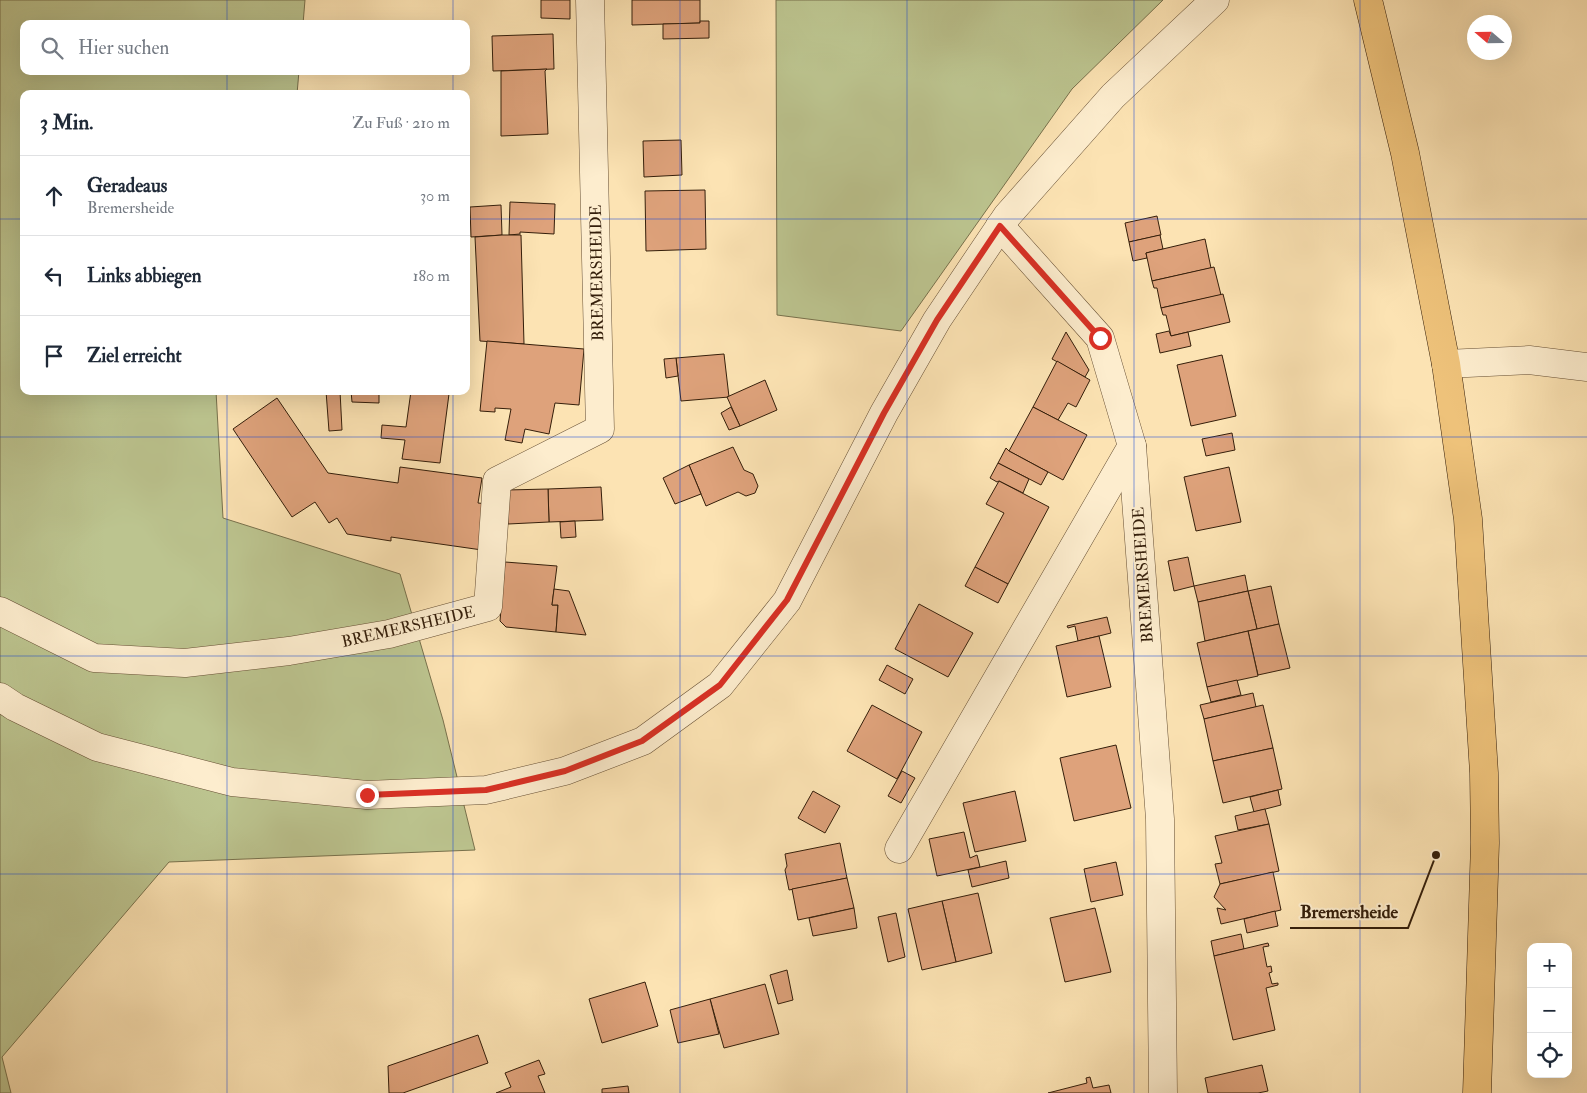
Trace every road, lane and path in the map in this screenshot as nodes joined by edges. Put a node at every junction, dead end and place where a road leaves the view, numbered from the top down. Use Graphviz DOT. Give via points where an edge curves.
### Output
graph roads {
  1 [pos="590,0"];
  2 [pos="1215,0"];
  3 [pos="1368,0"];
  4 [pos="1000,226"];
  5 [pos="1446,364"];
  6 [pos="1587,367"];
  7 [pos="1132,446"];
  8 [pos="0,611"];
  9 [pos="0,696"];
  10 [pos="899,848"];
  11 [pos="1163,1093"];
  12 [pos="1477,1093"];
  1 -- 8 [label="street, BREMERSHEIDE" via="600,429 497,481 488,608 388,634 289,651 185,663 94,658"];
  2 -- 4 [label="street" via="1113,96"];
  3 -- 5 [label="main road" via="1405,153"];
  4 -- 7 [label="street, BREMERSHEIDE" via="1100,338"];
  4 -- 9 [label="street" via="913,362 787,600 720,685 642,741 565,771 486,790 367,795 232,782 97,747"];
  5 -- 6 [label="street" via="1529,360"];
  5 -- 12 [label="main road" via="1468,519 1484,773 1485,843"];
  7 -- 10 [label="street"];
  7 -- 11 [label="street, BREMERSHEIDE" via="1160,819"];
}
